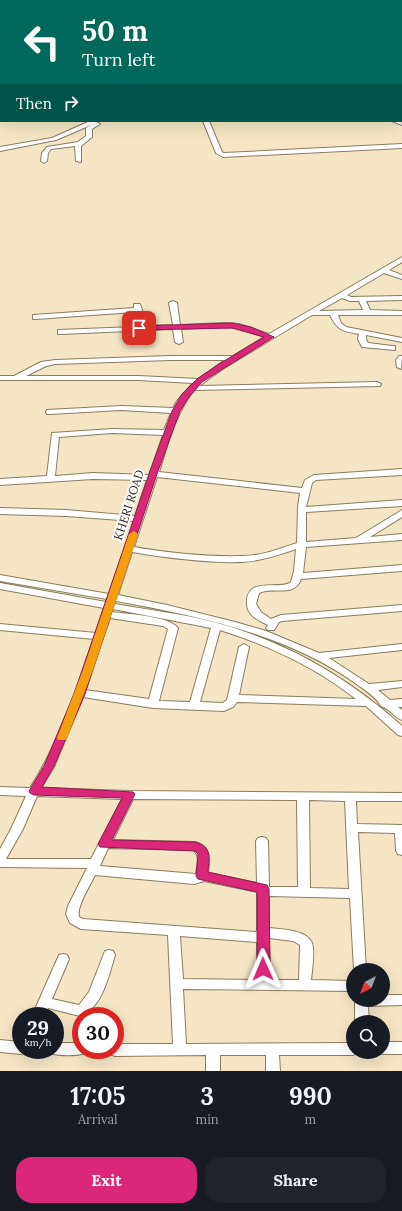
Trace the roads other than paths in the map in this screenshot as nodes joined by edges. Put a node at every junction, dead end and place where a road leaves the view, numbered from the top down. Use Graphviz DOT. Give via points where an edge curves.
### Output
graph roads {
  1 [pos="95,122"];
  2 [pos="98,122"];
  3 [pos="206,122"];
  4 [pos="79,144"];
  5 [pos="402,146"];
  6 [pos="0,150"];
  7 [pos="44,161"];
  8 [pos="79,161"];
  9 [pos="402,259"];
  10 [pos="383,270"];
  11 [pos="402,277"];
  12 [pos="342,295"];
  13 [pos="402,298"];
  14 [pos="363,299"];
  15 [pos="173,303"];
  16 [pos="367,311"];
  17 [pos="311,313"];
  18 [pos="333,313"];
  19 [pos="402,313"];
  20 [pos="36,317"];
  21 [pos="176,327"];
  22 [pos="139,328"];
  23 [pos="61,332"];
  24 [pos="363,333"];
  25 [pos="270,337"];
  26 [pos="402,340"];
  27 [pos="179,342"];
  28 [pos="392,348"];
  29 [pos="234,358"];
  30 [pos="402,358"];
  31 [pos="401,367"];
  32 [pos="17,377"];
  33 [pos="0,378"];
  34 [pos="200,381"];
  35 [pos="377,384"];
  36 [pos="192,388"];
  37 [pos="176,411"];
  38 [pos="50,412"];
  39 [pos="167,433"];
  40 [pos="402,472"];
  41 [pos="152,476"];
  42 [pos="50,478"];
  43 [pos="0,482"];
  44 [pos="305,491"];
  45 [pos="402,503"];
  46 [pos="303,510"];
  47 [pos="0,511"];
  48 [pos="402,513"];
  49 [pos="139,519"];
  50 [pos="402,537"];
  51 [pos="358,540"];
  52 [pos="301,545"];
  53 [pos="129,549"];
  54 [pos="402,568"];
  55 [pos="298,576"];
  56 [pos="0,578"];
  57 [pos="0,586"];
  58 [pos="109,604"];
  59 [pos="402,608"];
  60 [pos="272,623"];
  61 [pos="216,626"];
  62 [pos="0,627"];
  63 [pos="268,634"];
  64 [pos="99,636"];
  65 [pos="244,647"];
  66 [pos="402,647"];
  67 [pos="318,656"];
  68 [pos="402,684"];
  69 [pos="369,687"];
  70 [pos="79,694"];
  71 [pos="233,698"];
  72 [pos="402,703"];
  73 [pos="153,704"];
  74 [pos="379,704"];
  75 [pos="194,706"];
  76 [pos="402,716"];
  77 [pos="402,732"];
  78 [pos="0,791"];
  79 [pos="34,791"];
  80 [pos="130,794"];
  81 [pos="303,796"];
  82 [pos="350,797"];
  83 [pos="402,797"];
  84 [pos="352,828"];
  85 [pos="401,829"];
  86 [pos="262,840"];
  87 [pos="104,844"];
  88 [pos="402,851"];
  89 [pos="0,859"];
  90 [pos="0,863"];
  91 [pos="94,867"];
  92 [pos="202,876"];
  93 [pos="263,890"];
  94 [pos="304,893"];
  95 [pos="356,894"];
  96 [pos="174,931"];
  97 [pos="262,935"];
  98 [pos="109,956"];
  99 [pos="63,959"];
  100 [pos="360,963"];
  101 [pos="176,984"];
  102 [pos="264,985"];
  103 [pos="305,985"];
  104 [pos="346,986"];
  105 [pos="390,1000"];
  106 [pos="402,1000"];
  107 [pos="44,1002"];
  108 [pos="42,1007"];
  109 [pos="0,1046"];
  110 [pos="12,1047"];
  111 [pos="390,1048"];
  112 [pos="402,1048"];
  113 [pos="346,1049"];
  114 [pos="124,1050"];
  115 [pos="180,1050"];
  116 [pos="213,1050"];
  117 [pos="272,1050"];
  118 [pos="213,1071"];
  119 [pos="273,1071"];
  1 -- 6 [label="street" via="54,139"];
  2 -- 4 [label="street" via="89,128 89,138"];
  3 -- 5 [label="street" via="219,153 223,155"];
  4 -- 7 [label="street" via="49,148"];
  4 -- 8 [label="street"];
  9 -- 10 [label="street, KHERI ROAD"];
  10 -- 11 [label="street"];
  10 -- 12 [label="street, KHERI ROAD"];
  12 -- 14 [label="street" via="350,299"];
  12 -- 17 [label="street, KHERI ROAD"];
  13 -- 14 [label="street"];
  14 -- 16 [label="street"];
  15 -- 21 [label="street"];
  16 -- 18 [label="street"];
  16 -- 19 [label="street"];
  17 -- 18 [label="street"];
  17 -- 25 [label="street, KHERI ROAD"];
  18 -- 24 [label="street" via="340,327"];
  20 -- 22 [label="street" via="138,308"];
  21 -- 22 [label="street"];
  21 -- 25 [label="street" via="232,325"];
  21 -- 27 [label="street"];
  22 -- 23 [label="street"];
  24 -- 26 [label="street"];
  24 -- 28 [label="street" via="365,345"];
  25 -- 29 [label="street, KHERI ROAD"];
  29 -- 32 [label="street" via="55,362 44,364"];
  29 -- 34 [label="street, KHERI ROAD"];
  30 -- 31 [label="street"];
  32 -- 33 [label="street"];
  32 -- 34 [label="street"];
  34 -- 36 [label="street, KHERI ROAD"];
  35 -- 36 [label="street"];
  36 -- 37 [label="street, KHERI ROAD"];
  37 -- 38 [label="street" via="121,408"];
  37 -- 39 [label="street, KHERI ROAD"];
  39 -- 41 [label="street, KHERI ROAD"];
  39 -- 42 [label="street" via="112,431 55,435"];
  40 -- 44 [label="street" via="314,478 308,482"];
  41 -- 42 [label="street"];
  41 -- 44 [label="street"];
  41 -- 49 [label="street, KHERI ROAD"];
  42 -- 43 [label="street"];
  44 -- 46 [label="street"];
  45 -- 46 [label="street"];
  46 -- 52 [label="street"];
  47 -- 49 [label="street"];
  48 -- 51 [label="street"];
  49 -- 53 [label="street, KHERI ROAD"];
  50 -- 51 [label="street"];
  51 -- 52 [label="street"];
  52 -- 53 [label="street" via="243,559 172,556"];
  52 -- 55 [label="street"];
  53 -- 58 [label="street, KHERI ROAD"];
  54 -- 55 [label="street"];
  55 -- 60 [label="street" via="293,586 258,589 254,593 252,608 260,618"];
  56 -- 58 [label="street"];
  57 -- 58 [label="street"];
  58 -- 61 [label="street"];
  58 -- 63 [label="street" via="216,619"];
  58 -- 64 [label="street, KHERI ROAD"];
  58 -- 73 [label="street" via="166,623 173,628"];
  59 -- 60 [label="street" via="281,618"];
  60 -- 63 [label="street"];
  61 -- 74 [label="street" via="260,640 297,657"];
  61 -- 75 [label="street"];
  62 -- 64 [label="street"];
  63 -- 67 [label="street"];
  64 -- 70 [label="street, KHERI ROAD"];
  65 -- 71 [label="street"];
  66 -- 67 [label="street"];
  67 -- 69 [label="street"];
  68 -- 69 [label="street"];
  69 -- 74 [label="street"];
  70 -- 73 [label="street"];
  70 -- 79 [label="street, KHERI ROAD" via="52,760"];
  71 -- 74 [label="street"];
  71 -- 75 [label="street" via="229,705 224,707"];
  72 -- 74 [label="street"];
  73 -- 75 [label="street"];
  74 -- 76 [label="street"];
  74 -- 77 [label="street"];
  78 -- 79 [label="street"];
  79 -- 80 [label="street"];
  79 -- 89 [label="street, KHERI ROAD"];
  80 -- 81 [label="street"];
  80 -- 87 [label="street"];
  81 -- 82 [label="street"];
  81 -- 94 [label="street"];
  82 -- 83 [label="street"];
  82 -- 84 [label="street"];
  84 -- 85 [label="street"];
  84 -- 95 [label="street"];
  85 -- 88 [label="street"];
  86 -- 93 [label="street"];
  87 -- 91 [label="street"];
  87 -- 92 [label="street" via="195,846 204,854"];
  90 -- 91 [label="street"];
  91 -- 92 [label="street" via="194,879"];
  91 -- 96 [label="street" via="74,906 74,920 81,924"];
  92 -- 93 [label="street"];
  93 -- 94 [label="street"];
  93 -- 97 [label="street"];
  94 -- 95 [label="street"];
  95 -- 100 [label="street"];
  96 -- 97 [label="street"];
  96 -- 101 [label="street"];
  97 -- 102 [label="street"];
  97 -- 103 [label="street" via="297,936 304,940"];
  98 -- 107 [label="street" via="92,1000 85,1009 80,1011"];
  99 -- 107 [label="street"];
  101 -- 102 [label="street"];
  101 -- 115 [label="street"];
  102 -- 103 [label="street"];
  103 -- 104 [label="street"];
  105 -- 106 [label="street"];
  107 -- 108 [label="street"];
  109 -- 110 [label="street"];
  111 -- 112 [label="street"];
  113 -- 117 [label="street"];
  114 -- 115 [label="street"];
  115 -- 116 [label="street"];
  116 -- 117 [label="street"];
  116 -- 118 [label="street"];
  117 -- 119 [label="street"];
}
